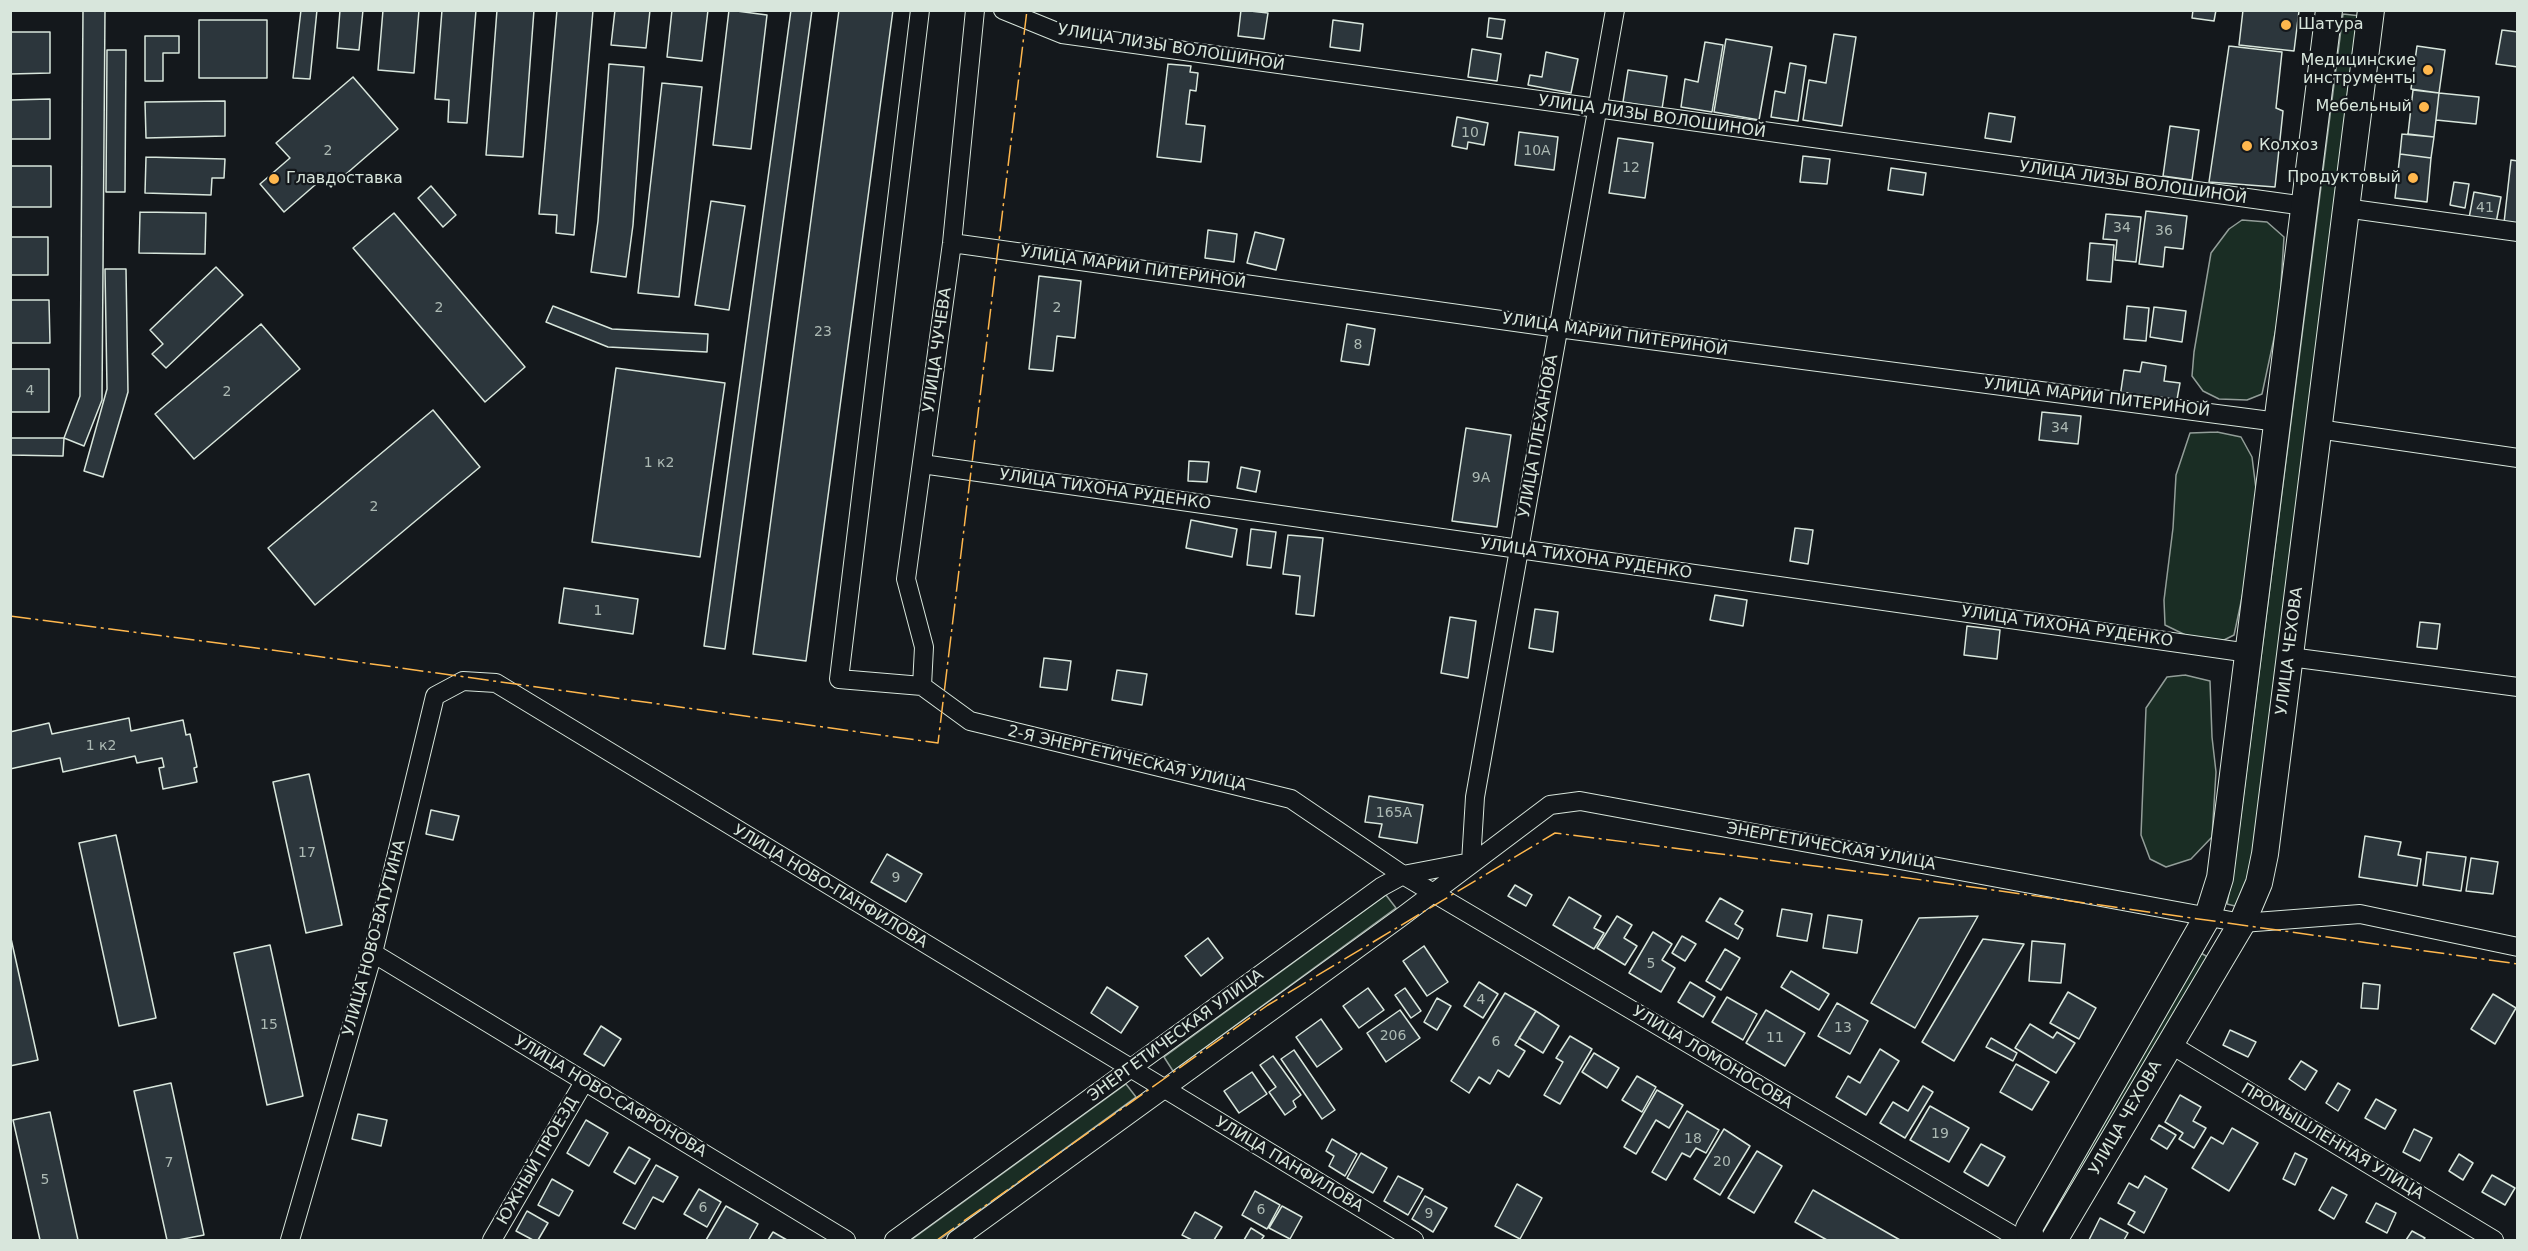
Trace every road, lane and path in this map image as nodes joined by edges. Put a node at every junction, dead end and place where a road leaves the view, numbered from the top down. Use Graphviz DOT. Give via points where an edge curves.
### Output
graph roads {
  1 [pos="920,10"];
  2 [pos="975,10"];
  3 [pos="1003,10"];
  4 [pos="1615,10"];
  5 [pos="2329,10"];
  6 [pos="2371,10"];
  7 [pos="1597,110"];
  8 [pos="2305,206"];
  9 [pos="2345,208"];
  10 [pos="2517,232"];
  11 [pos="952,243"];
  12 [pos="1558,328"];
  13 [pos="2278,422"];
  14 [pos="2318,429"];
  15 [pos="2517,458"];
  16 [pos="922,464"];
  17 [pos="1519,549"];
  18 [pos="2249,653"];
  19 [pos="2290,657"];
  20 [pos="496,683"];
  21 [pos="922,686"];
  22 [pos="2517,687"];
  23 [pos="1472,862"];
  24 [pos="1403,875"];
  25 [pos="1434,892"];
  26 [pos="2208,916"];
  27 [pos="2242,923"];
  28 [pos="2517,947"];
  29 [pos="373,953"];
  30 [pos="2170,1044"];
  31 [pos="1130,1070"];
  32 [pos="584,1082"];
  33 [pos="1164,1090"];
  34 [pos="290,1240"];
  35 [pos="492,1240"];
  36 [pos="846,1240"];
  37 [pos="894,1240"];
  38 [pos="956,1240"];
  39 [pos="1414,1240"];
  40 [pos="2021,1240"];
  41 [pos="2031,1240"];
  42 [pos="2054,1240"];
  43 [pos="2494,1240"];
  1 -- 21 [label="street" via="839,680"];
  2 -- 11 [label="street, УЛИЦА ЧУЧЕВА"];
  3 -- 7 [label="street, УЛИЦА ЛИЗЫ ВОЛОШИНОЙ" via="1062,34"];
  4 -- 7 [label="street, УЛИЦА ПЛЕХАНОВА"];
  5 -- 8 [label="main road, УЛИЦА ЧЕХОВА"];
  6 -- 9 [label="main road, УЛИЦА ЧЕХОВА"];
  7 -- 8 [label="street, УЛИЦА ЛИЗЫ ВОЛОШИНОЙ"];
  7 -- 12 [label="street, УЛИЦА ПЛЕХАНОВА"];
  8 -- 13 [label="main road, УЛИЦА ЧЕХОВА"];
  9 -- 10 [label="street"];
  9 -- 14 [label="main road, УЛИЦА ЧЕХОВА"];
  11 -- 12 [label="street, УЛИЦА МАРИИ ПИТЕРИНОЙ"];
  11 -- 16 [label="street, УЛИЦА ЧУЧЕВА"];
  12 -- 13 [label="street, УЛИЦА МАРИИ ПИТЕРИНОЙ"];
  12 -- 17 [label="street, УЛИЦА ПЛЕХАНОВА"];
  13 -- 18 [label="main road, УЛИЦА ЧЕХОВА"];
  14 -- 15 [label="street"];
  14 -- 19 [label="main road, УЛИЦА ЧЕХОВА"];
  16 -- 17 [label="street, УЛИЦА ТИХОНА РУДЕНКО"];
  16 -- 21 [label="street, УЛИЦА ЧУЧЕВА" via="906,579 924,647"];
  17 -- 18 [label="street, УЛИЦА ТИХОНА РУДЕНКО"];
  17 -- 23 [label="street, УЛИЦА ПЛЕХАНОВА" via="1475,797"];
  18 -- 26 [label="main road, УЛИЦА ЧЕХОВА" via="2220,878"];
  19 -- 22 [label="street"];
  19 -- 27 [label="main road, УЛИЦА ЧЕХОВА" via="2265,854 2259,883"];
  20 -- 29 [label="street, УЛИЦА НОВО-ВАТУТИНА" via="463,681 435,696"];
  20 -- 31 [label="street, УЛИЦА НОВО-ПАНФИЛОВА"];
  21 -- 24 [label="street, 2-Я ЭНЕРГЕТИЧЕСКАЯ УЛИЦА" via="970,722 1291,799"];
  23 -- 24 [label="street, ЭНЕРГЕТИЧЕСКАЯ УЛИЦА"];
  23 -- 25 [label="street, ЭНЕРГЕТИЧЕСКАЯ УЛИЦА"];
  23 -- 26 [label="street, ЭНЕРГЕТИЧЕСКАЯ УЛИЦА" via="1550,805 1580,801"];
  24 -- 25 [label="street, УЛИЦА ЛОМОНОСОВА"];
  24 -- 31 [label="street, ЭНЕРГЕТИЧЕСКАЯ УЛИЦА" via="1381,887"];
  25 -- 33 [label="street, ЭНЕРГЕТИЧЕСКАЯ УЛИЦА"];
  25 -- 40 [label="street, УЛИЦА ЛОМОНОСОВА"];
  26 -- 27 [label="street, ЭНЕРГЕТИЧЕСКАЯ УЛИЦА"];
  26 -- 41 [label="main road, УЛИЦА ЧЕХОВА" via="2028,1228"];
  27 -- 28 [label="street" via="2360,914"];
  27 -- 30 [label="main road, УЛИЦА ЧЕХОВА"];
  29 -- 32 [label="street, УЛИЦА НОВО-САФРОНОВА"];
  29 -- 34 [label="street, УЛИЦА НОВО-ВАТУТИНА"];
  30 -- 42 [label="main road, УЛИЦА ЧЕХОВА"];
  30 -- 43 [label="street, ПРОМЫШЛЕННАЯ УЛИЦА"];
  31 -- 33 [label="street, УЛИЦА НОВО-ПАНФИЛОВА"];
  31 -- 37 [label="street, ЭНЕРГЕТИЧЕСКАЯ УЛИЦА"];
  32 -- 35 [label="street, ЮЖНЫЙ ПРОЕЗД"];
  32 -- 36 [label="street, УЛИЦА НОВО-САФРОНОВА"];
  33 -- 38 [label="street, ЭНЕРГЕТИЧЕСКАЯ УЛИЦА"];
  33 -- 39 [label="street, УЛИЦА ПАНФИЛОВА"];
}
